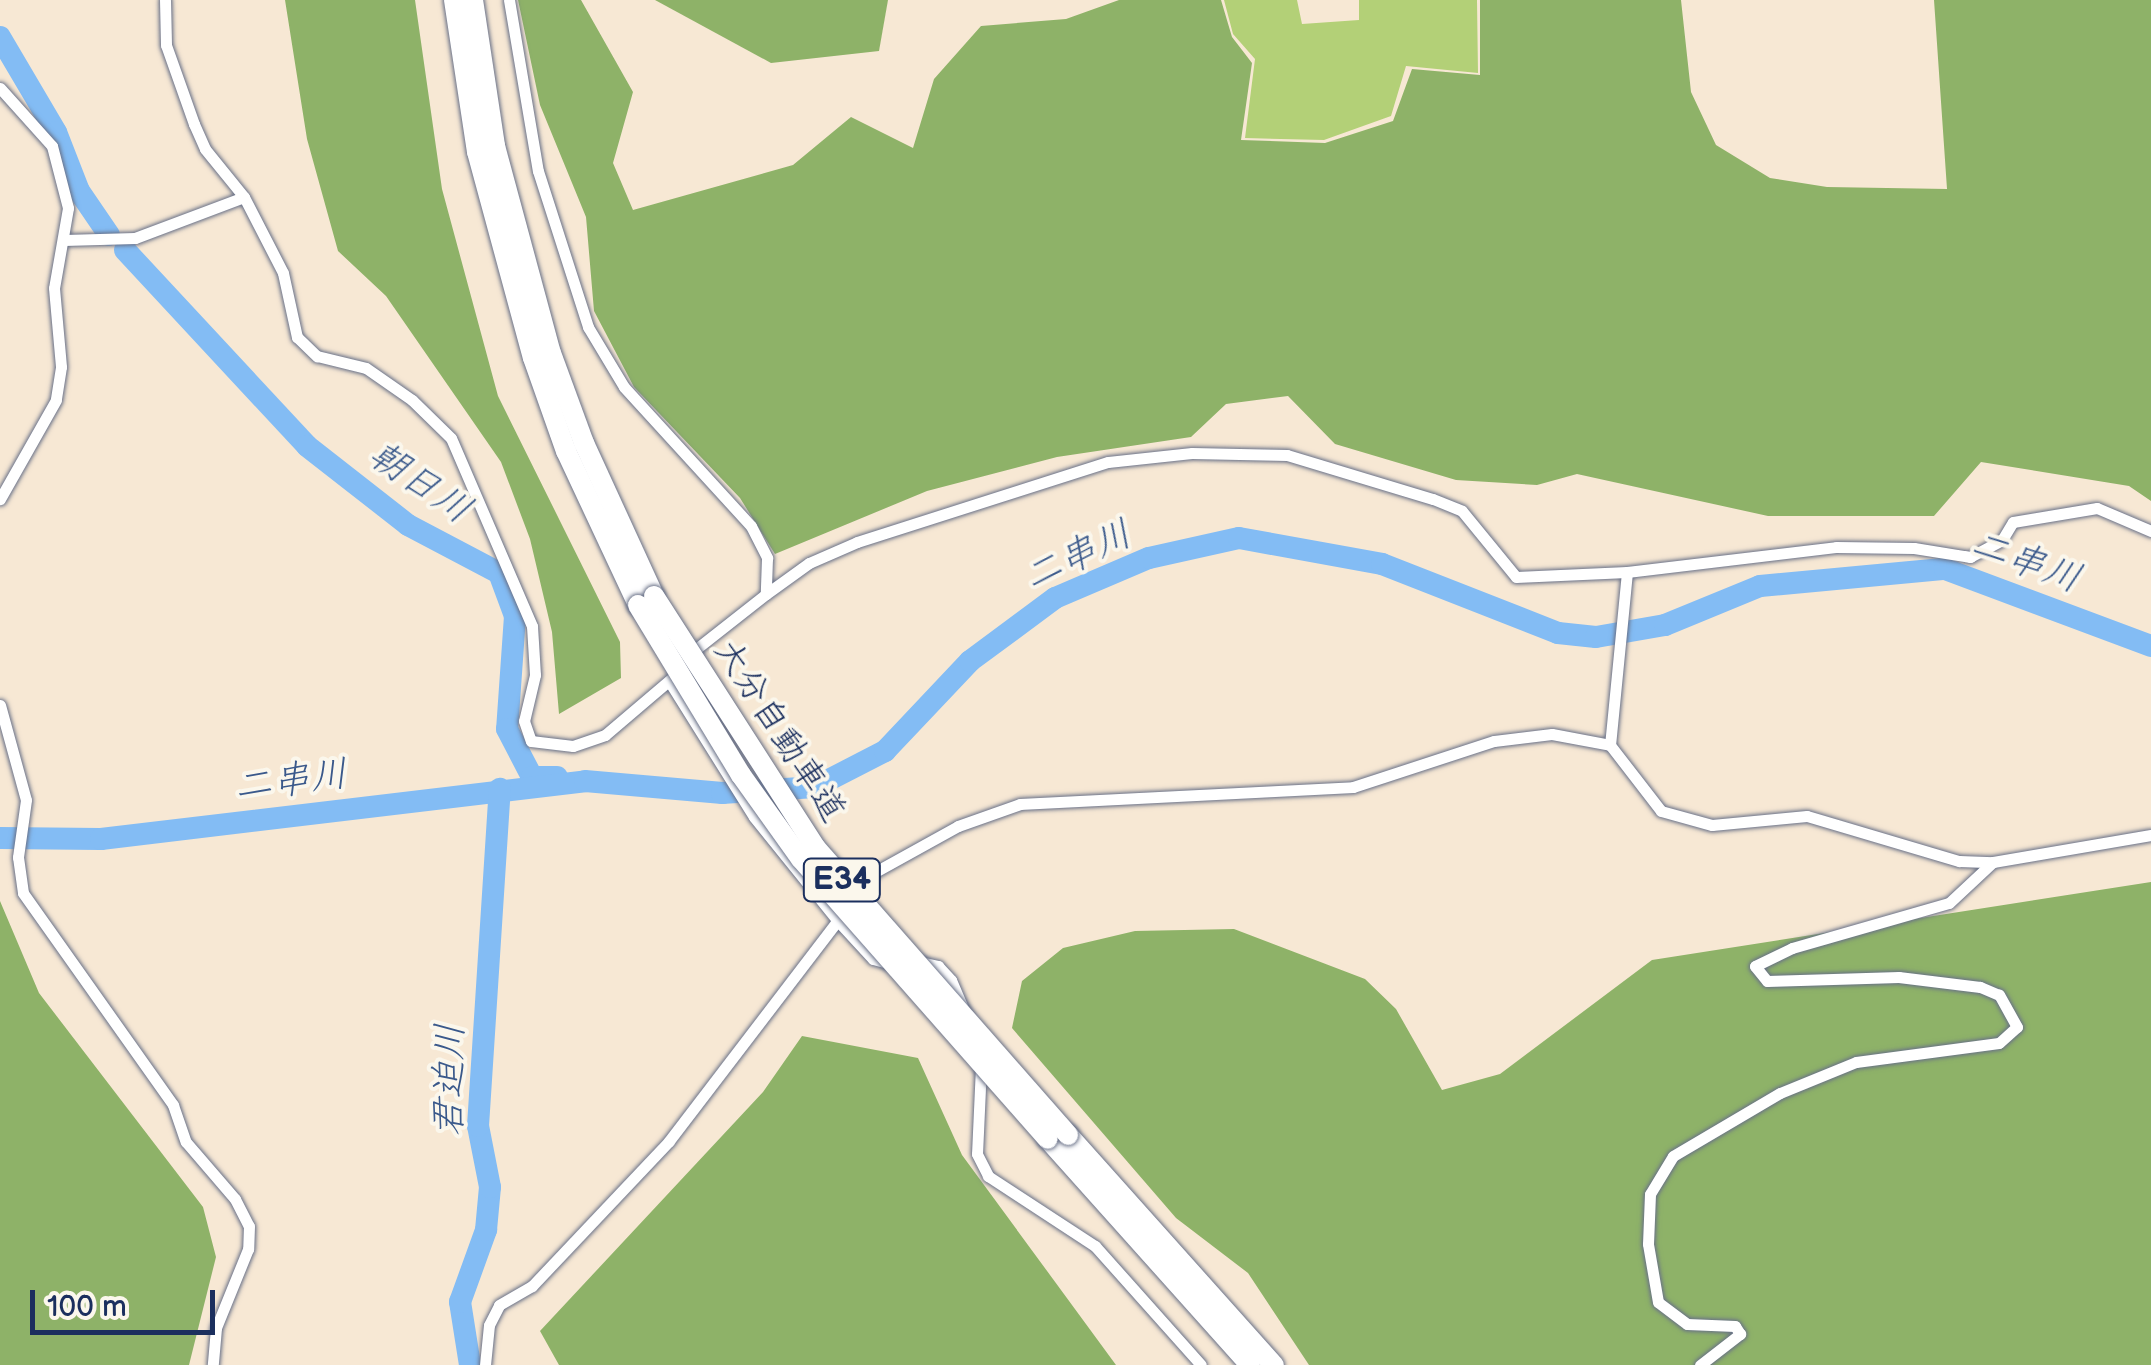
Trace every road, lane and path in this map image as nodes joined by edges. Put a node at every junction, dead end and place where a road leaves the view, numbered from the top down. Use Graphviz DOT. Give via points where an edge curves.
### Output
graph roads {
  1 [pos="165,0"];
  2 [pos="454,0"];
  3 [pos="472,0"];
  4 [pos="509,0"];
  5 [pos="0,88"];
  6 [pos="244,197"];
  7 [pos="64,240"];
  8 [pos="0,499"];
  9 [pos="2151,531"];
  10 [pos="1628,572"];
  11 [pos="766,594"];
  12 [pos="646,601"];
  13 [pos="669,681"];
  14 [pos="0,705"];
  15 [pos="1610,745"];
  16 [pos="2151,835"];
  17 [pos="1993,862"];
  18 [pos="837,920"];
  19 [pos="1058,1137"];
  20 [pos="213,1365"];
  21 [pos="485,1365"];
  22 [pos="1201,1365"];
  23 [pos="1250,1365"];
  24 [pos="1274,1365"];
  25 [pos="1700,1365"];
  1 -- 6 [label="street" via="166,45 204,149"];
  2 -- 12 [label="highway, 大分自動車道 / E34" via="477,152 533,358 566,450"];
  3 -- 12 [label="highway, 大分自動車道 / E34" via="495,146 550,352"];
  4 -- 11 [label="street" via="538,170 588,326 624,387 752,526 766,558"];
  5 -- 7 [label="street" via="52,146 68,208"];
  6 -- 7 [label="street" via="135,238"];
  6 -- 13 [label="street" via="283,273 297,337 317,356 366,368 451,438 532,626 535,675 524,720 531,741 572,746 604,735"];
  7 -- 8 [label="street" via="54,288 61,366 56,400"];
  9 -- 10 [label="street" via="2097,508 2013,522 2002,540 1970,558 1836,546"];
  10 -- 11 [label="street" via="1516,576 1462,511 1433,499 1287,455 1192,453 1108,462 857,542 808,563"];
  10 -- 15 [label="street"];
  11 -- 13 [label="street" via="696,649"];
  12 -- 19 [label="highway, 大分自動車道 / E34, bridge" via="741,775 802,859"];
  13 -- 18 [label="street" via="722,772"];
  14 -- 20 [label="street" via="17,760 25,818 18,857 34,913 173,1105 186,1142 235,1198 248,1226 248,1249 216,1328"];
  15 -- 17 [label="street" via="1661,811 1712,824 1807,816 1959,861"];
  15 -- 18 [label="street" via="1552,734 1494,742 1353,787 1020,804 958,826 875,872"];
  16 -- 17 [label="street"];
  17 -- 25 [label="street" via="1949,903 1792,948 1755,966 1767,981 1899,977 1980,987 2000,995 2017,1027 1999,1043 1856,1062 1780,1093 1673,1156 1650,1194 1658,1302 1677,1318 1735,1326 1740,1334"];
  18 -- 21 [label="street" via="818,954 668,1141 532,1286 499,1305 489,1325"];
  18 -- 22 [label="street" via="874,959 927,960 951,980 965,1002 968,1036 982,1068 981,1166 1055,1225 1096,1246"];
  19 -- 23 [label="highway, 大分自動車道 / E34"];
  19 -- 24 [label="highway, 大分自動車道 / E34"];
}
